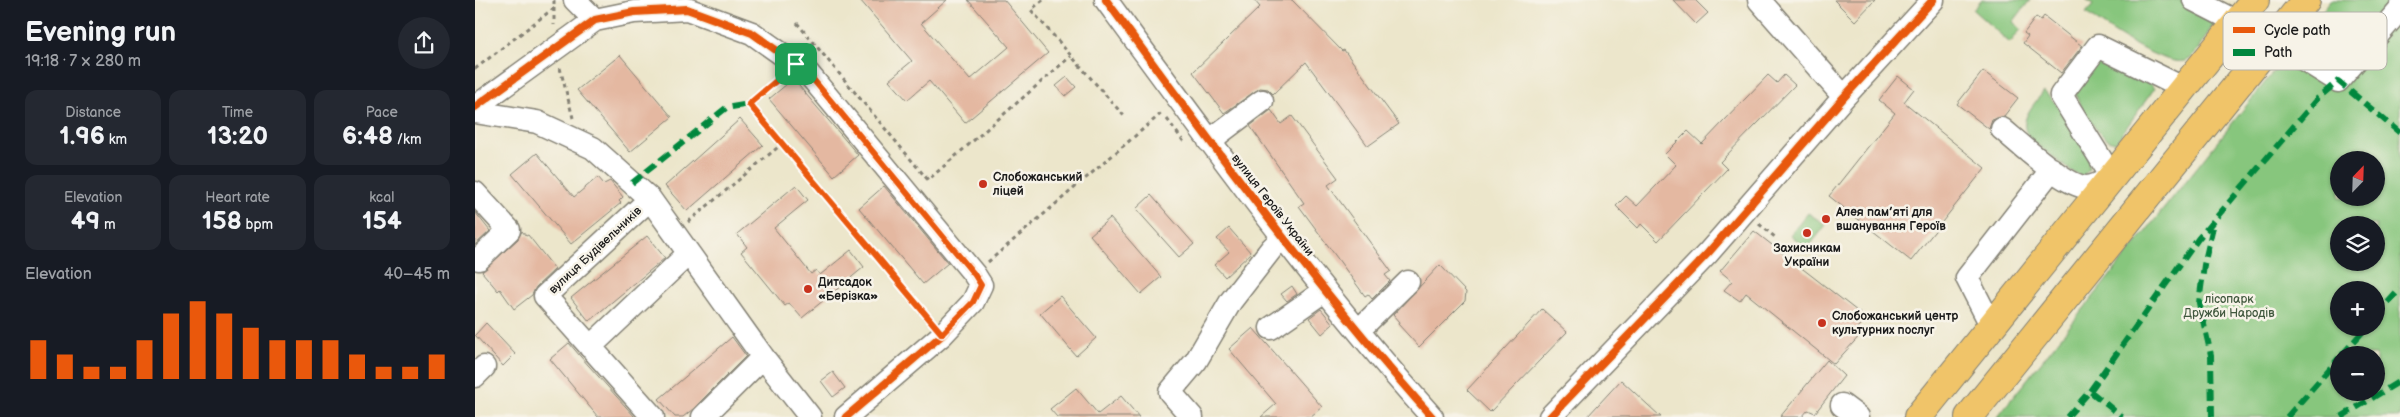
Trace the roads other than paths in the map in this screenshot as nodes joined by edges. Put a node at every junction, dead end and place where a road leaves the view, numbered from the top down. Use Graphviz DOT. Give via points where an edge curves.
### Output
graph roads {
  1 [pos="575,0"];
  2 [pos="1106,0"];
  3 [pos="1759,0"];
  4 [pos="1933,0"];
  5 [pos="2194,0"];
  6 [pos="2255,0"];
  7 [pos="2306,0"];
  8 [pos="638,6"];
  9 [pos="2400,8"];
  10 [pos="2245,12"];
  11 [pos="2296,12"];
  12 [pos="2223,15"];
  13 [pos="595,20"];
  14 [pos="2387,23"];
  15 [pos="2223,39"];
  16 [pos="2249,70"];
  17 [pos="2322,70"];
  18 [pos="2347,70"];
  19 [pos="504,86"];
  20 [pos="2183,88"];
  21 [pos="1844,98"];
  22 [pos="1262,101"];
  23 [pos="475,107"];
  24 [pos="475,112"];
  25 [pos="512,118"];
  26 [pos="2002,129"];
  27 [pos="1209,141"];
  28 [pos="2052,169"];
  29 [pos="2112,177"];
  30 [pos="475,193"];
  31 [pos="650,200"];
  32 [pos="1283,236"];
  33 [pos="688,254"];
  34 [pos="479,259"];
  35 [pos="1407,282"];
  36 [pos="1324,289"];
  37 [pos="1991,325"];
  38 [pos="1271,328"];
  39 [pos="1359,330"];
  40 [pos="590,347"];
  41 [pos="763,357"];
  42 [pos="1422,413"];
  43 [pos="653,417"];
  44 [pos="703,417"];
  45 [pos="810,417"];
  46 [pos="846,417"];
  47 [pos="1192,417"];
  48 [pos="1550,417"];
  49 [pos="1917,417"];
  50 [pos="1969,417"];
  1 -- 13 [label="street"];
  2 -- 27 [label="street, вулиця Героїв України"];
  3 -- 21 [label="street"];
  4 -- 21 [label="street"];
  5 -- 12 [label="street"];
  6 -- 10 [label="main road"];
  7 -- 11 [label="main road"];
  8 -- 13 [label="street"];
  8 -- 46 [label="street" via="687,10 753,33 807,72 981,285 973,302 942,334"];
  9 -- 14 [label="street"];
  13 -- 19 [label="street"];
  15 -- 20 [label="main road"];
  16 -- 50 [label="main road"];
  17 -- 18 [label="street" via="2338,80"];
  19 -- 23 [label="street"];
  19 -- 25 [label="street"];
  20 -- 29 [label="main road"];
  20 -- 29 [label="street" via="2098,46 2061,95"];
  21 -- 48 [label="street" via="1708,253"];
  22 -- 27 [label="street"];
  24 -- 25 [label="street, вулиця Будівельників"];
  25 -- 31 [label="street, вулиця Будівельників" via="537,122 593,148"];
  26 -- 28 [label="street"];
  27 -- 32 [label="street, вулиця Героїв України"];
  28 -- 29 [label="street" via="2070,183 2086,187"];
  28 -- 37 [label="street" via="1967,278"];
  29 -- 37 [label="main road"];
  30 -- 34 [label="street" via="509,230"];
  31 -- 33 [label="street, вулиця Будівельників"];
  31 -- 40 [label="street, вулиця Будівельників" via="545,296"];
  32 -- 36 [label="street, вулиця Героїв України"];
  32 -- 47 [label="street" via="1231,301 1201,354 1171,392"];
  33 -- 40 [label="street"];
  33 -- 41 [label="street, вулиця Будівельників"];
  35 -- 39 [label="street"];
  36 -- 38 [label="street"];
  36 -- 39 [label="street, вулиця Героїв України"];
  37 -- 49 [label="main road"];
  39 -- 42 [label="street, вулиця Героїв України"];
  40 -- 43 [label="street, вулиця Будівельників"];
  41 -- 44 [label="street"];
  41 -- 45 [label="street, вулиця Будівельників"];
}
